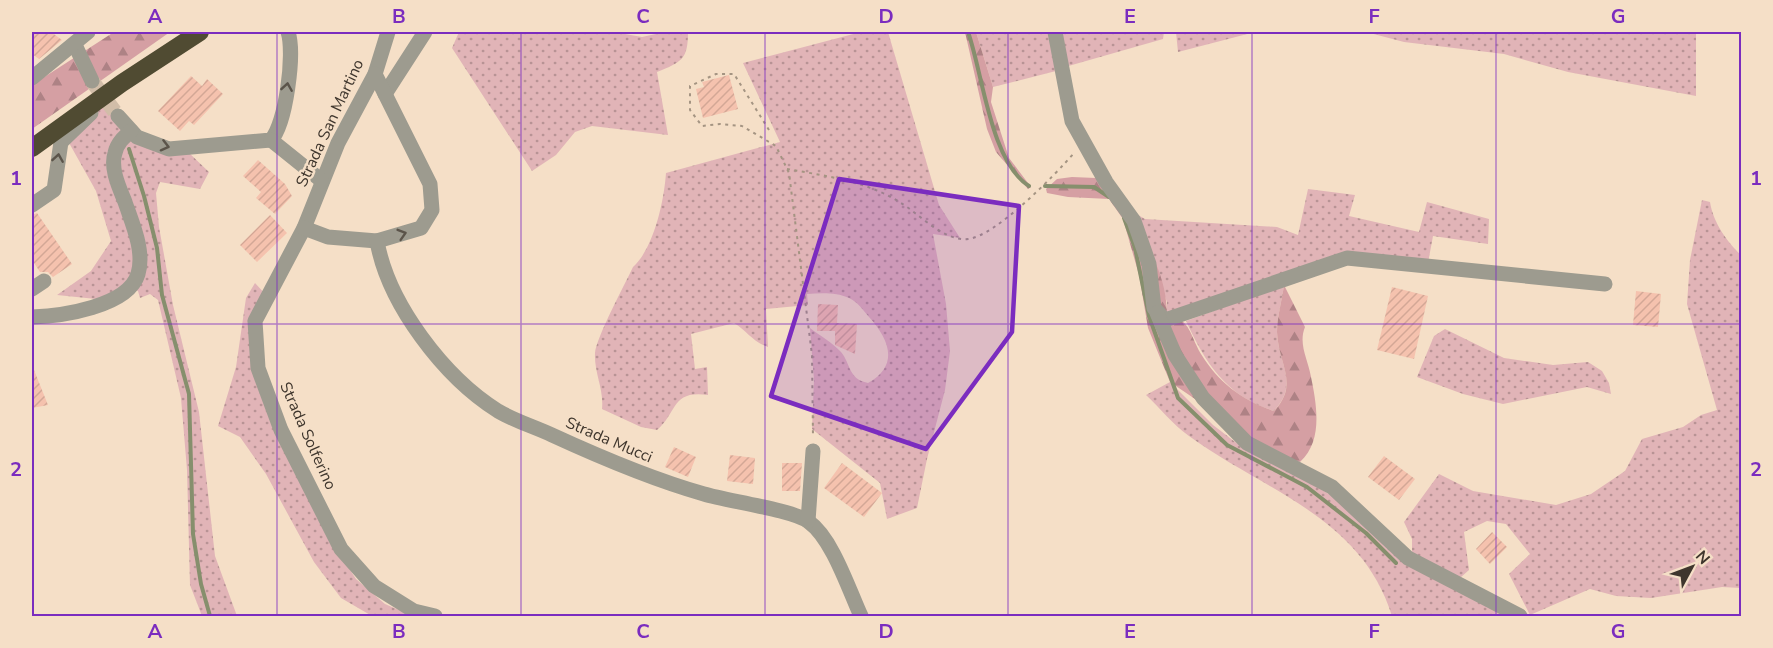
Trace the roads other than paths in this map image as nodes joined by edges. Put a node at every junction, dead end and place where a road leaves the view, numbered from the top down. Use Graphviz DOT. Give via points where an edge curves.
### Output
graph roads {
  1 [pos="88,32"];
  2 [pos="200,32"];
  3 [pos="288,32"];
  4 [pos="388,32"];
  5 [pos="425,32"];
  6 [pos="1055,32"];
  7 [pos="75,45"];
  8 [pos="375,74"];
  9 [pos="32,78"];
  10 [pos="92,81"];
  11 [pos="122,83"];
  12 [pos="385,94"];
  13 [pos="118,116"];
  14 [pos="131,130"];
  15 [pos="271,140"];
  16 [pos="32,148"];
  17 [pos="322,181"];
  18 [pos="32,205"];
  19 [pos="304,228"];
  20 [pos="377,242"];
  21 [pos="1605,284"];
  22 [pos="1154,308"];
  23 [pos="32,317"];
  24 [pos="813,451"];
  25 [pos="808,520"];
  26 [pos="435,616"];
  27 [pos="861,616"];
  28 [pos="1520,616"];
  1 -- 7 [label="street"];
  2 -- 11 [label="highway"];
  15 -- 3 [label="street, one-way" via="279,132 288,83"];
  4 -- 8 [label="street, Strada San Martino"];
  5 -- 12 [label="street"];
  6 -- 22 [label="street" via="1072,121 1106,182 1134,221 1149,264"];
  7 -- 9 [label="street"];
  7 -- 10 [label="street"];
  8 -- 12 [label="street"];
  8 -- 17 [label="street, Strada San Martino"];
  11 -- 16 [label="highway"];
  18 -- 11 [label="street, one-way" via="54,190 61,142"];
  20 -- 12 [label="street, one-way" via="421,228 432,210 430,184"];
  13 -- 14 [label="street"];
  14 -- 15 [label="street, one-way" via="136,137 169,149"];
  14 -- 23 [label="street" via="114,154 114,168 137,239 138,274 131,288 85,309"];
  15 -- 17 [label="street"];
  17 -- 19 [label="street, Strada San Martino"];
  19 -- 20 [label="street" via="328,237"];
  19 -- 26 [label="street, Strada Solferino" via="255,321 258,368 281,430 341,549 374,586 414,611"];
  20 -- 25 [label="street, Strada Mucci" via="387,280 415,326 451,371 499,411 658,481"];
  21 -- 22 [label="street" via="1347,258 1165,320"];
  22 -- 28 [label="street" via="1175,356 1203,398 1247,443 1332,487 1408,558"];
  24 -- 25 [label="street"];
  25 -- 27 [label="street" via="823,538"];
}
